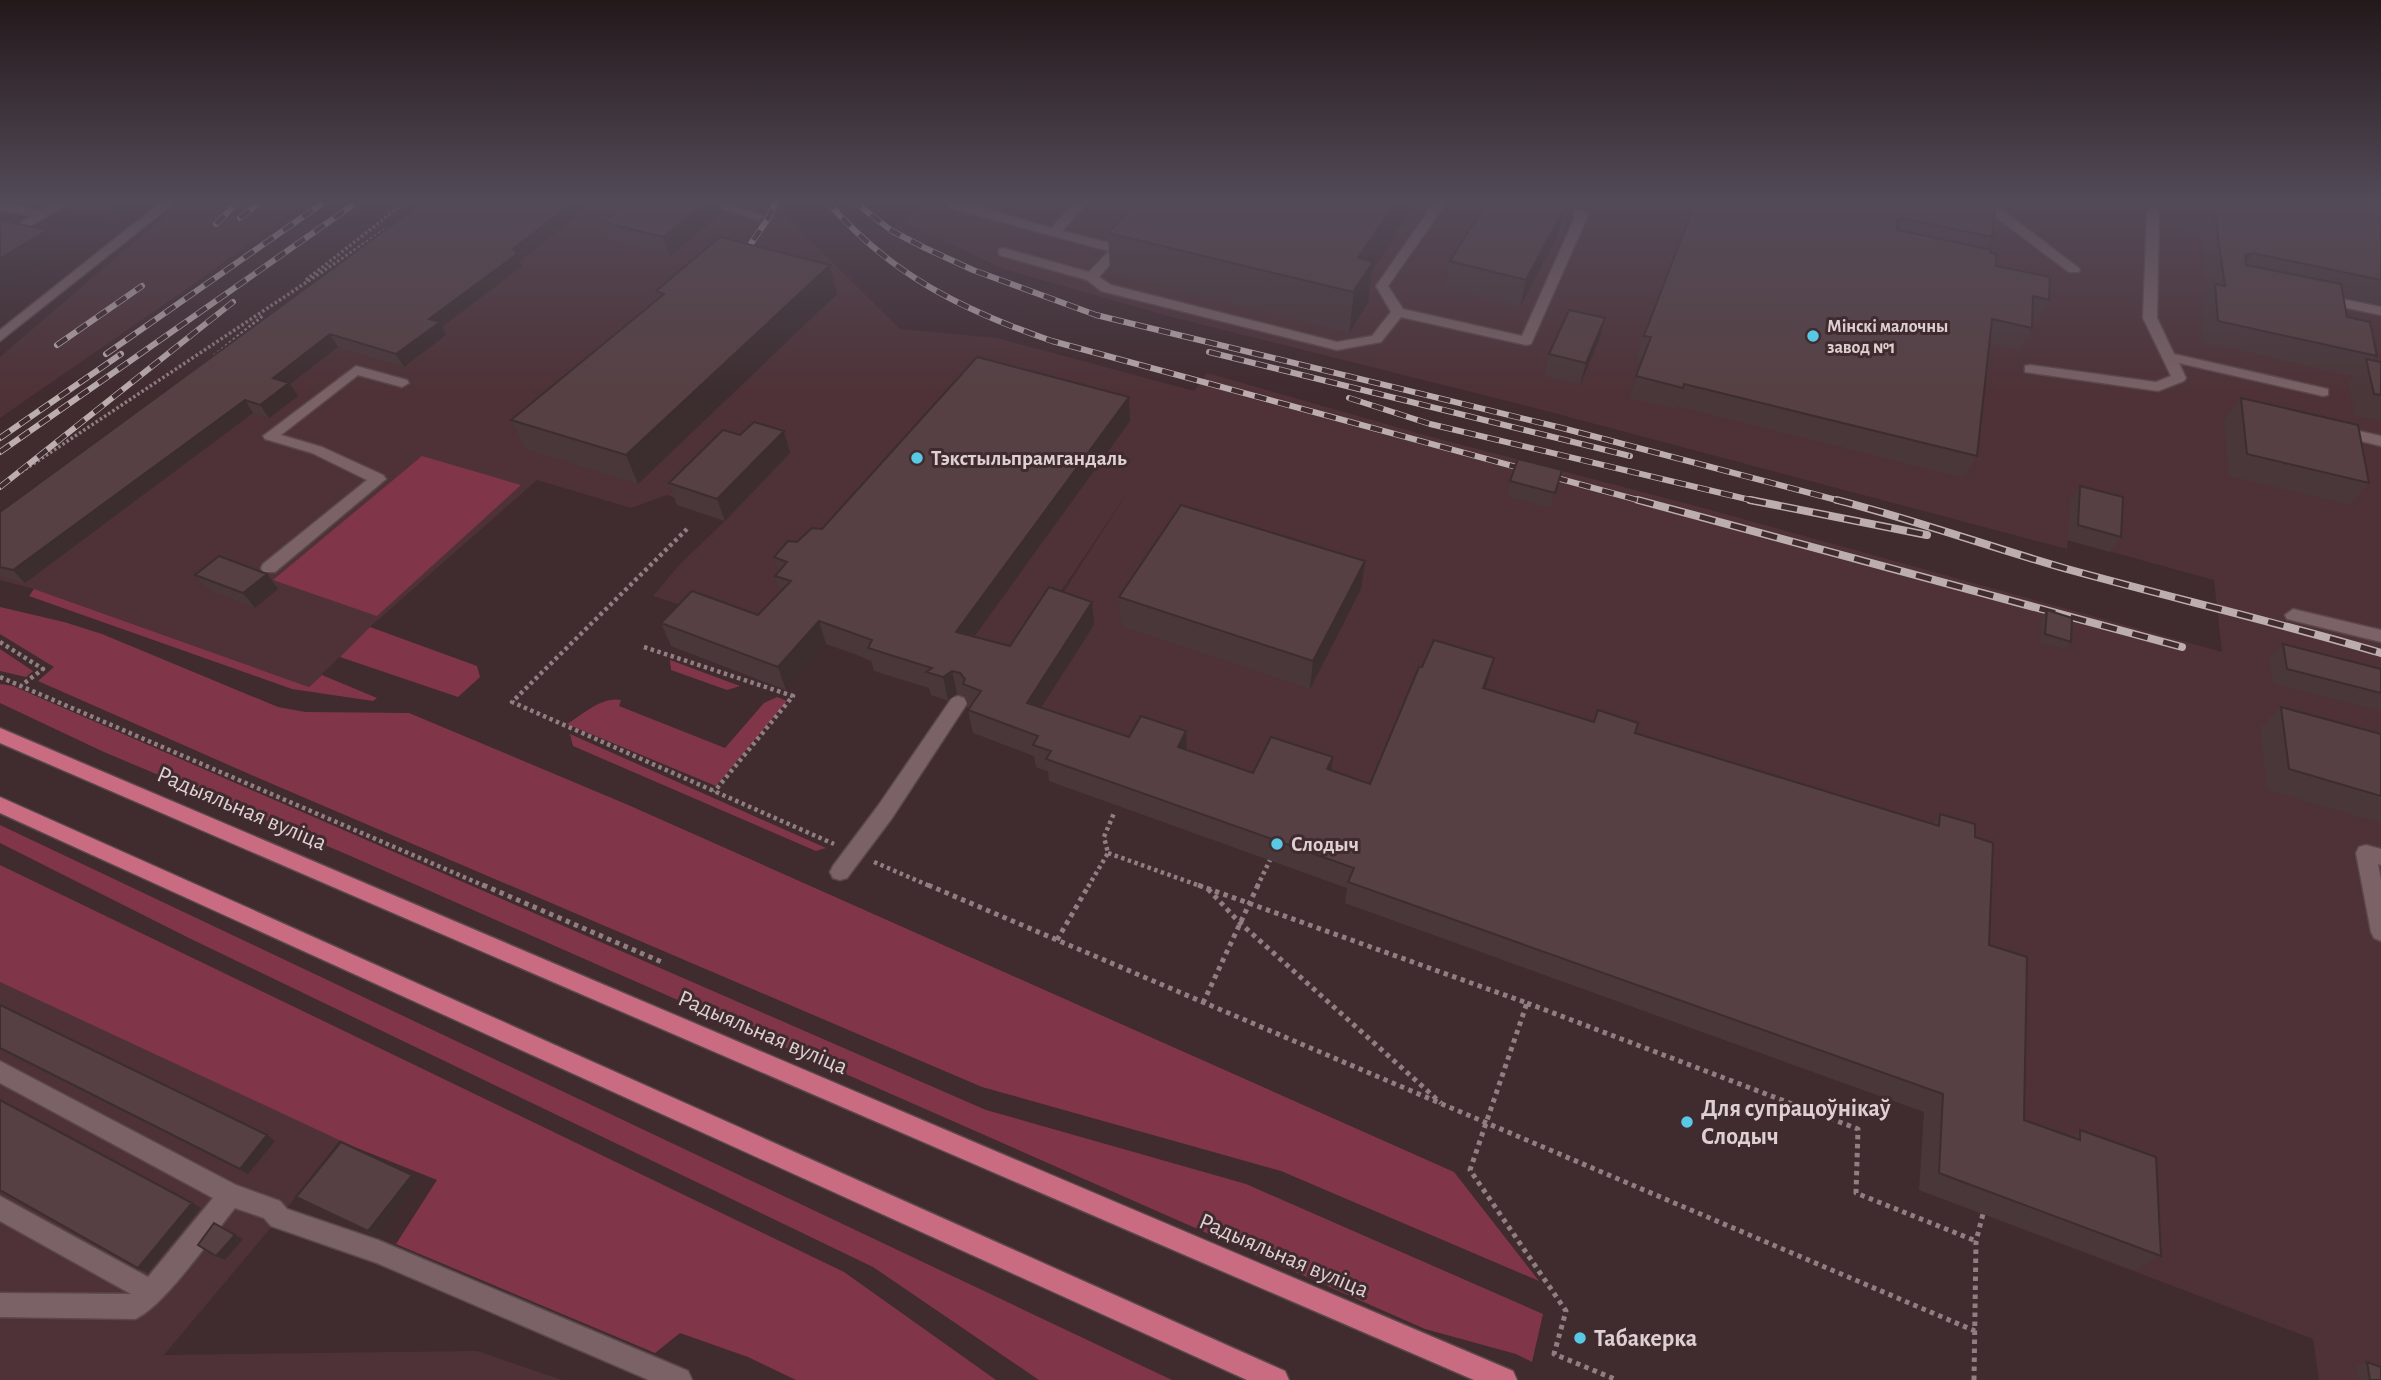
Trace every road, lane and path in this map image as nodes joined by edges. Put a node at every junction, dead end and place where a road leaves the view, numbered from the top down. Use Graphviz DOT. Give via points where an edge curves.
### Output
graph roads {
  1 [pos="91,264"];
  2 [pos="327,264"];
  3 [pos="334,264"];
  4 [pos="1049,264"];
  5 [pos="1103,264"];
  6 [pos="1397,264"];
  7 [pos="1560,264"];
  8 [pos="2068,264"];
  9 [pos="2152,264"];
  10 [pos="2074,269"];
  11 [pos="1092,276"];
  12 [pos="2302,295"];
  13 [pos="283,299"];
  14 [pos="1398,312"];
  15 [pos="2381,312"];
  16 [pos="0,337"];
  17 [pos="2169,357"];
  18 [pos="210,358"];
  19 [pos="2030,369"];
  20 [pos="402,383"];
  21 [pos="2323,392"];
  22 [pos="2320,427"];
  23 [pos="2381,441"];
  24 [pos="0,486"];
  25 [pos="687,529"];
  26 [pos="269,568"];
  27 [pos="2293,615"];
  28 [pos="2381,636"];
  29 [pos="0,642"];
  30 [pos="644,647"];
  31 [pos="0,677"];
  32 [pos="22,685"];
  33 [pos="958,703"];
  34 [pos="0,734"];
  35 [pos="714,792"];
  36 [pos="0,805"];
  37 [pos="1114,813"];
  38 [pos="853,853"];
  39 [pos="1108,853"];
  40 [pos="2381,857"];
  41 [pos="1270,860"];
  42 [pos="840,872"];
  43 [pos="1206,888"];
  44 [pos="1249,903"];
  45 [pos="1240,923"];
  46 [pos="2381,932"];
  47 [pos="1057,940"];
  48 [pos="664,963"];
  49 [pos="1203,1003"];
  50 [pos="1527,1003"];
  51 [pos="0,1071"];
  52 [pos="1444,1106"];
  53 [pos="1487,1124"];
  54 [pos="231,1195"];
  55 [pos="0,1208"];
  56 [pos="1983,1214"];
  57 [pos="1976,1241"];
  58 [pos="151,1292"];
  59 [pos="0,1305"];
  60 [pos="1975,1331"];
  61 [pos="1486,1378"];
  62 [pos="679,1380"];
  63 [pos="1276,1380"];
  64 [pos="1617,1380"];
  65 [pos="1974,1380"];
  1 -- 16 [label="street"];
  2 -- 13 [label="path"];
  3 -- 13 [label="path"];
  4 -- 11 [label="street"];
  5 -- 11 [label="street"];
  6 -- 14 [label="street" via="1382,286"];
  7 -- 14 [label="street" via="1526,341"];
  8 -- 10 [label="street"];
  9 -- 17 [label="street" via="2150,318"];
  11 -- 14 [label="street" via="1106,288 1337,346 1376,339"];
  12 -- 15 [label="street"];
  13 -- 18 [label="path"];
  13 -- 24 [label="path"];
  17 -- 19 [label="street" via="2179,378 2158,387"];
  17 -- 21 [label="street"];
  20 -- 26 [label="street" via="356,370 270,436 317,450 378,479"];
  22 -- 23 [label="street"];
  25 -- 35 [label="path" via="512,702"];
  27 -- 28 [label="street"];
  29 -- 32 [label="path" via="43,669"];
  30 -- 35 [label="path" via="793,696"];
  31 -- 32 [label="path"];
  32 -- 48 [label="path"];
  33 -- 38 [label="street" via="886,813"];
  34 -- 61 [label="main road, Радыяльная вуліца"];
  35 -- 38 [label="path"];
  36 -- 63 [label="main road"];
  37 -- 39 [label="path" via="1104,837"];
  38 -- 42 [label="street"];
  38 -- 47 [label="path"];
  39 -- 43 [label="path"];
  39 -- 47 [label="path"];
  40 -- 46 [label="street" via="2366,853"];
  41 -- 44 [label="path"];
  43 -- 44 [label="path"];
  43 -- 45 [label="path"];
  44 -- 45 [label="path"];
  44 -- 50 [label="path"];
  45 -- 49 [label="path"];
  45 -- 52 [label="path"];
  47 -- 49 [label="path"];
  49 -- 52 [label="path"];
  50 -- 53 [label="path"];
  50 -- 57 [label="path" via="1858,1129 1856,1193"];
  51 -- 54 [label="street"];
  52 -- 53 [label="path"];
  53 -- 60 [label="path"];
  53 -- 64 [label="path" via="1469,1170 1566,1311 1554,1354"];
  54 -- 58 [label="street"];
  54 -- 62 [label="street"];
  55 -- 58 [label="street"];
  56 -- 57 [label="path"];
  57 -- 60 [label="path"];
  58 -- 59 [label="street" via="135,1307"];
  60 -- 65 [label="path"];
}
